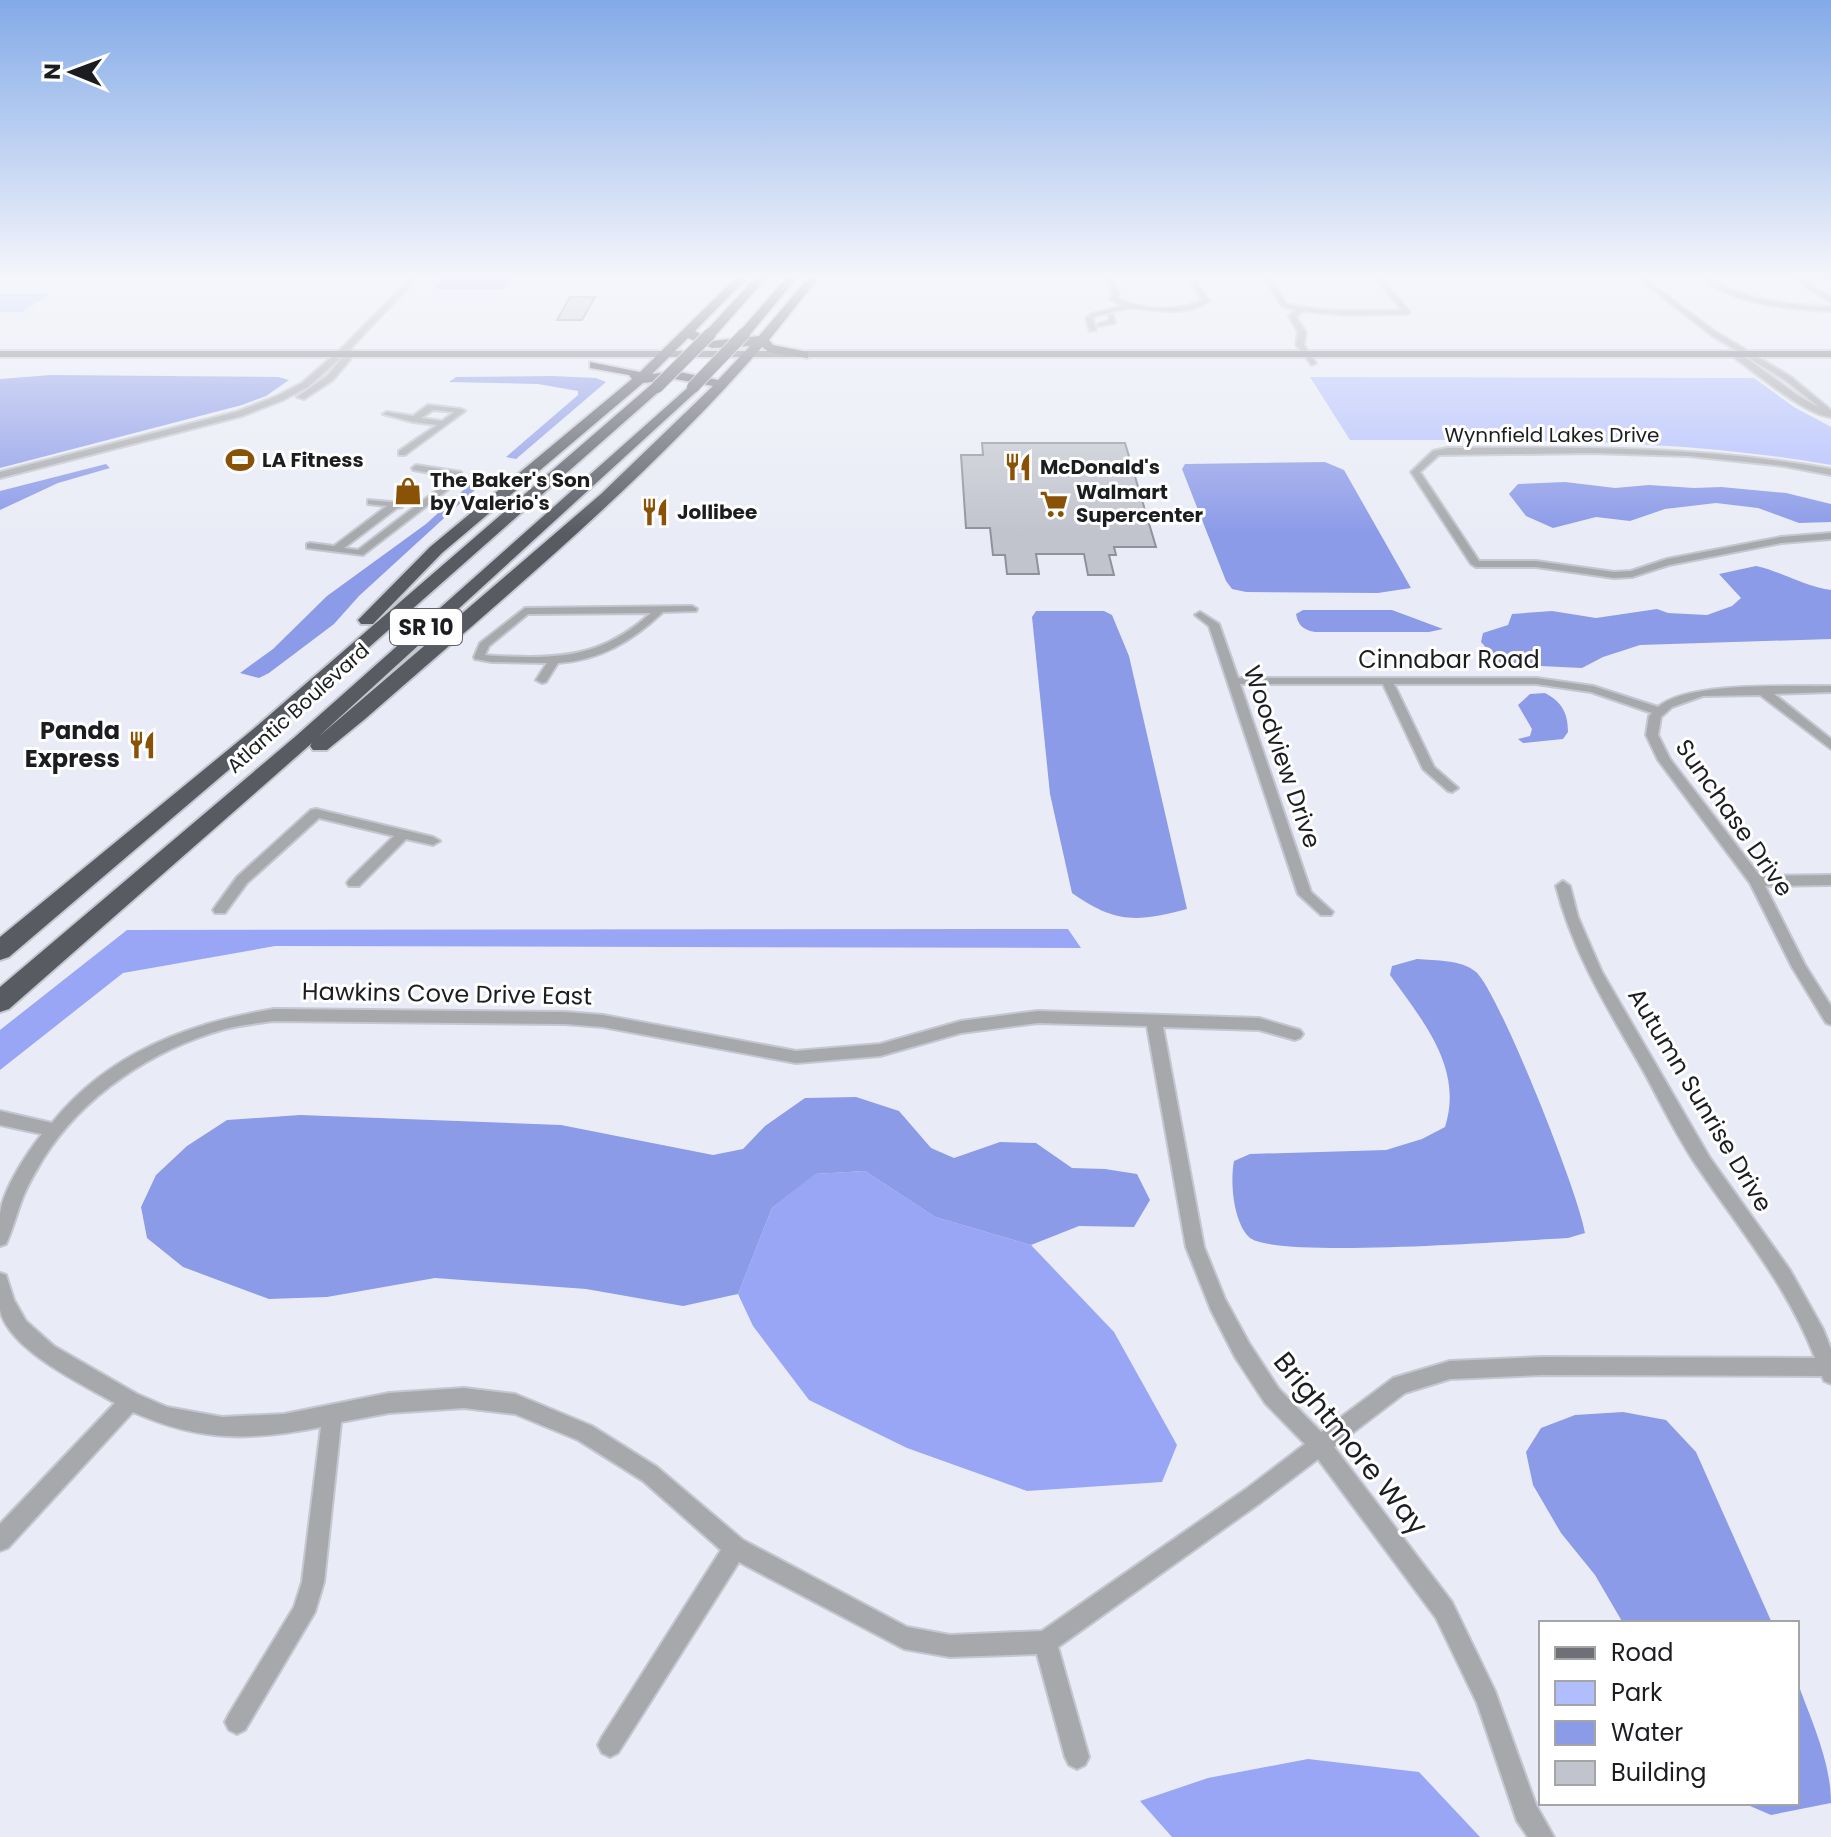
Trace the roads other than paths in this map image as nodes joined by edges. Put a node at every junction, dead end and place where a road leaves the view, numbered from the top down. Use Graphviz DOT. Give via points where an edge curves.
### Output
graph roads {
  1 [pos="68,362"];
  2 [pos="332,362"];
  3 [pos="338,362"];
  4 [pos="503,362"];
  5 [pos="637,362"];
  6 [pos="659,362"];
  7 [pos="676,362"];
  8 [pos="717,362"];
  9 [pos="743,362"];
  10 [pos="1752,362"];
  11 [pos="1765,362"];
  12 [pos="1831,362"];
  13 [pos="0,364"];
  14 [pos="64,365"];
  15 [pos="325,365"];
  16 [pos="594,365"];
  17 [pos="648,384"];
  18 [pos="722,388"];
  19 [pos="387,414"];
  20 [pos="1831,416"];
  21 [pos="413,420"];
  22 [pos="444,424"];
  23 [pos="402,453"];
  24 [pos="416,468"];
  25 [pos="1831,472"];
  26 [pos="0,475"];
  27 [pos="0,484"];
  28 [pos="371,502"];
  29 [pos="395,505"];
  30 [pos="420,508"];
  31 [pos="1831,536"];
  32 [pos="310,546"];
  33 [pos="335,550"];
  34 [pos="419,592"];
  35 [pos="661,609"];
  36 [pos="692,609"];
  37 [pos="1200,615"];
  38 [pos="554,660"];
  39 [pos="542,680"];
  40 [pos="1233,681"];
  41 [pos="1387,681"];
  42 [pos="1831,689"];
  43 [pos="1764,692"];
  44 [pos="1661,712"];
  45 [pos="1831,745"];
  46 [pos="1452,788"];
  47 [pos="403,834"];
  48 [pos="433,841"];
  49 [pos="118,854"];
  50 [pos="159,868"];
  51 [pos="1831,880"];
  52 [pos="1756,881"];
  53 [pos="354,883"];
  54 [pos="1563,886"];
  55 [pos="220,910"];
  56 [pos="1326,912"];
  57 [pos="0,951"];
  58 [pos="0,970"];
  59 [pos="0,1002"];
  60 [pos="1831,1019"];
  61 [pos="1154,1020"];
  62 [pos="1295,1034"];
  63 [pos="0,1118"];
  64 [pos="54,1130"];
  65 [pos="0,1238"];
  66 [pos="0,1281"];
  67 [pos="1830,1369"];
  68 [pos="130,1401"];
  69 [pos="332,1415"];
  70 [pos="1319,1444"];
  71 [pos="0,1540"];
  72 [pos="735,1548"];
  73 [pos="1045,1642"];
  74 [pos="237,1722"];
  75 [pos="610,1745"];
  76 [pos="1077,1757"];
  77 [pos="1542,1837"];
  1 -- 14 [label="main road"];
  2 -- 15 [label="main road"];
  3 -- 27 [label="street" via="317,388 262,414"];
  4 -- 16 [label="main road"];
  5 -- 16 [label="main road"];
  6 -- 17 [label="highway"];
  7 -- 17 [label="highway, Atlantic Boulevard / SR 10, bridge"];
  8 -- 50 [label="highway, Atlantic Boulevard / SR 10, bridge" via="586,487"];
  9 -- 18 [label="highway"];
  10 -- 20 [label="street" via="1808,406"];
  11 -- 12 [label="main road"];
  11 -- 20 [label="street"];
  13 -- 14 [label="main road"];
  14 -- 15 [label="main road"];
  15 -- 26 [label="street" via="305,385 246,412"];
  16 -- 17 [label="highway" via="634,372"];
  17 -- 18 [label="highway" via="688,376"];
  17 -- 34 [label="highway, Atlantic Boulevard / SR 10"];
  17 -- 49 [label="highway" via="413,572"];
  18 -- 50 [label="highway" via="608,497 336,733"];
  19 -- 21 [label="street"];
  21 -- 22 [label="street"];
  21 -- 22 [label="street" via="431,407 461,411"];
  22 -- 23 [label="street"];
  24 -- 30 [label="street" via="459,478"];
  25 -- 31 [label="street, Wynnfield Lakes Drive" via="1743,458 1593,450 1447,451 1436,453 1415,472 1476,564 1632,574 1679,559"];
  28 -- 29 [label="street"];
  29 -- 30 [label="street"];
  29 -- 33 [label="street"];
  30 -- 33 [label="street" via="360,553"];
  32 -- 33 [label="street"];
  34 -- 49 [label="highway, Atlantic Boulevard / SR 10"];
  34 -- 58 [label="highway" via="381,639 278,733"];
  35 -- 36 [label="street"];
  35 -- 38 [label="street" via="641,629 605,650"];
  35 -- 38 [label="street" via="525,611 484,645 479,657"];
  37 -- 40 [label="street, Woodview Drive" via="1214,624"];
  38 -- 39 [label="street"];
  40 -- 41 [label="street, Cinnabar Road"];
  40 -- 56 [label="street, Woodview Drive" via="1305,894"];
  41 -- 44 [label="street, Cinnabar Road" via="1559,683"];
  41 -- 46 [label="street" via="1429,769"];
  42 -- 43 [label="street"];
  43 -- 44 [label="street" via="1702,693"];
  43 -- 45 [label="street"];
  44 -- 52 [label="street, Sunchase Drive" via="1655,716 1652,735 1664,760"];
  47 -- 48 [label="street"];
  47 -- 53 [label="street"];
  47 -- 55 [label="street" via="316,813 242,880"];
  49 -- 57 [label="highway, Atlantic Boulevard / SR 10"];
  50 -- 59 [label="highway, Atlantic Boulevard / SR 10"];
  51 -- 52 [label="street"];
  52 -- 60 [label="street, Sunchase Drive"];
  54 -- 67 [label="street, Autumn Sunrise Drive" via="1595,973 1704,1163 1784,1276"];
  61 -- 62 [label="street, Hawkins Cove Drive East" via="1259,1024"];
  61 -- 64 [label="street, Hawkins Cove Drive East" via="1007,1019 880,1050 796,1057 565,1018 257,1016 204,1028 151,1051 102,1084"];
  61 -- 70 [label="street, Brightmore Way" via="1195,1247 1242,1350 1272,1396"];
  63 -- 64 [label="street"];
  64 -- 65 [label="street, Hawkins Cove Drive East" via="19,1182"];
  66 -- 68 [label="street" via="5,1302 32,1341"];
  67 -- 70 [label="street" via="1450,1370 1400,1385"];
  68 -- 69 [label="street" via="166,1417 222,1427"];
  68 -- 71 [label="street"];
  69 -- 72 [label="street" via="389,1403 464,1398 515,1404 585,1433 650,1474"];
  69 -- 74 [label="street" via="313,1582 304,1612"];
  70 -- 73 [label="street"];
  70 -- 77 [label="street, Brightmore Way" via="1444,1610 1487,1699 1526,1812"];
  72 -- 73 [label="street" via="904,1638 950,1646"];
  72 -- 75 [label="street"];
  73 -- 76 [label="street"];
}
